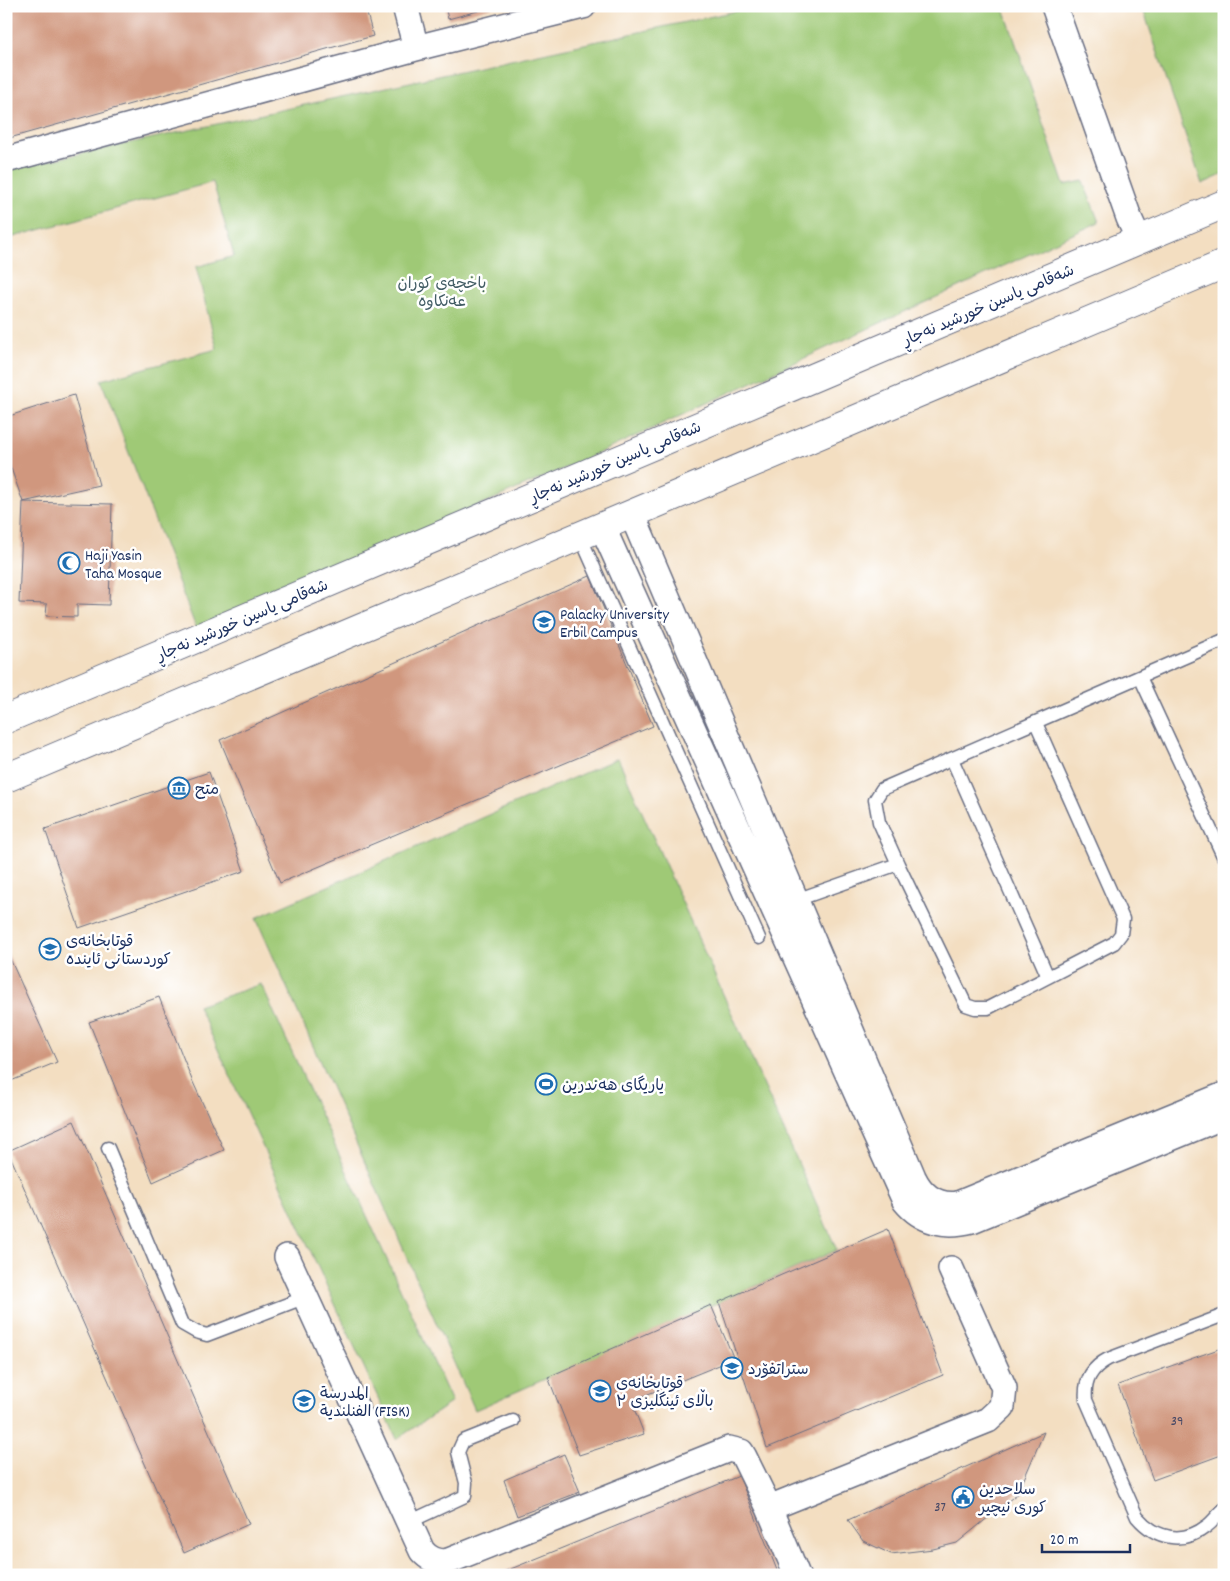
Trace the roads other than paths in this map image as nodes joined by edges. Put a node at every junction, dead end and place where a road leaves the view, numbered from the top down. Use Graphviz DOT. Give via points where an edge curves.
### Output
graph roads {
  1 [pos="405,6"];
  2 [pos="583,6"];
  3 [pos="1054,6"];
  4 [pos="416,48"];
  5 [pos="6,160"];
  6 [pos="1224,204"];
  7 [pos="1139,240"];
  8 [pos="1224,264"];
  9 [pos="632,514"];
  10 [pos="591,531"];
  11 [pos="1223,642"];
  12 [pos="1140,677"];
  13 [pos="6,719"];
  14 [pos="1036,723"];
  15 [pos="952,759"];
  16 [pos="6,778"];
  17 [pos="1224,858"];
  18 [pos="898,864"];
  19 [pos="796,900"];
  20 [pos="758,938"];
  21 [pos="1048,977"];
  22 [pos="1224,1095"];
  23 [pos="1224,1116"];
  24 [pos="108,1148"];
  25 [pos="287,1257"];
  26 [pos="952,1269"];
  27 [pos="306,1297"];
  28 [pos="1224,1315"];
  29 [pos="513,1421"];
  30 [pos="769,1508"];
  31 [pos="1224,1509"];
  32 [pos="408,1522"];
  33 [pos="798,1575"];
  1 -- 4 [label="street"];
  2 -- 4 [label="street"];
  3 -- 7 [label="street"];
  4 -- 5 [label="street"];
  6 -- 7 [label="street, شەقامی یاسین خورشید نەجاڕ"];
  7 -- 13 [label="street, شەقامی یاسین خورشید نەجاڕ"];
  8 -- 9 [label="street"];
  9 -- 10 [label="street"];
  9 -- 19 [label="street"];
  10 -- 16 [label="street"];
  10 -- 20 [label="lane"];
  10 -- 23 [label="street" via="910,1208 925,1218 942,1223 972,1220"];
  11 -- 12 [label="lane"];
  12 -- 14 [label="lane"];
  12 -- 17 [label="lane"];
  14 -- 15 [label="lane"];
  14 -- 21 [label="lane" via="1123,919 1121,934 1114,943"];
  15 -- 18 [label="lane" via="882,789 875,800 879,822"];
  15 -- 21 [label="lane"];
  18 -- 19 [label="lane"];
  18 -- 21 [label="lane" via="966,1005 988,1008"];
  19 -- 22 [label="street" via="913,1177 920,1190 934,1201 952,1205 962,1202"];
  24 -- 27 [label="lane" via="182,1324 206,1335"];
  25 -- 27 [label="street"];
  26 -- 30 [label="street" via="1004,1388 1002,1407 988,1420"];
  27 -- 32 [label="street"];
  28 -- 31 [label="lane" via="1104,1362 1091,1373 1085,1391 1086,1400 1137,1517 1145,1526 1166,1537 1187,1535 1208,1526"];
  29 -- 32 [label="lane" via="463,1441 458,1452 466,1483 464,1496"];
  30 -- 32 [label="street" via="741,1452 729,1449 446,1562 427,1557"];
  30 -- 33 [label="street"];
}
